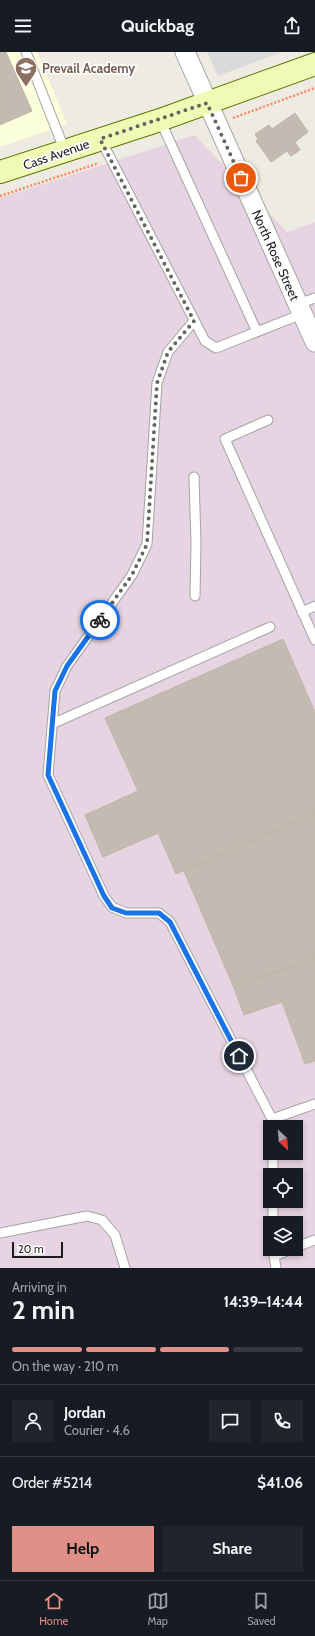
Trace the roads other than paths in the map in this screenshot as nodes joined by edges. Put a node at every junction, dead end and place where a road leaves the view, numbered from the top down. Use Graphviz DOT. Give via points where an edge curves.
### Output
graph roads {
  1 [pos="26,52"];
  2 [pos="185,52"];
  3 [pos="315,64"];
  4 [pos="207,103"];
  5 [pos="160,120"];
  6 [pos="100,139"];
  7 [pos="66,150"];
  8 [pos="0,172"];
  9 [pos="305,305"];
  10 [pos="194,321"];
  11 [pos="257,332"];
  12 [pos="315,342"];
  13 [pos="268,420"];
  14 [pos="194,477"];
  15 [pos="195,596"];
  16 [pos="315,606"];
  17 [pos="302,612"];
  18 [pos="270,628"];
  19 [pos="315,640"];
  20 [pos="52,724"];
  21 [pos="315,1104"];
  22 [pos="270,1120"];
  23 [pos="279,1120"];
  24 [pos="0,1233"];
  25 [pos="315,1240"];
  26 [pos="303,1245"];
  27 [pos="274,1256"];
  28 [pos="125,1268"];
  29 [pos="276,1268"];
  1 -- 7 [label="lane"];
  2 -- 4 [label="street, North Rose Street"];
  3 -- 4 [label="main road, Cass Avenue"];
  4 -- 5 [label="main road, Cass Avenue"];
  4 -- 9 [label="street, North Rose Street"];
  5 -- 6 [label="main road, Cass Avenue"];
  5 -- 11 [label="lane"];
  6 -- 7 [label="main road, Cass Avenue"];
  6 -- 10 [label="lane"];
  7 -- 8 [label="main road, Cass Avenue"];
  9 -- 11 [label="lane"];
  9 -- 12 [label="street, North Rose Street"];
  10 -- 11 [label="lane" via="205,342 216,348"];
  10 -- 20 [label="lane" via="168,352 157,383 147,544 132,575 67,666 55,691"];
  13 -- 17 [label="lane" via="225,439"];
  14 -- 15 [label="lane"];
  16 -- 17 [label="lane"];
  17 -- 19 [label="lane"];
  18 -- 20 [label="lane"];
  20 -- 22 [label="lane" via="48,775 104,896 112,908 126,913 159,913 170,922"];
  21 -- 23 [label="lane"];
  24 -- 28 [label="lane" via="87,1216 102,1220 115,1235"];
  25 -- 26 [label="lane"];
  27 -- 29 [label="lane"];
}
